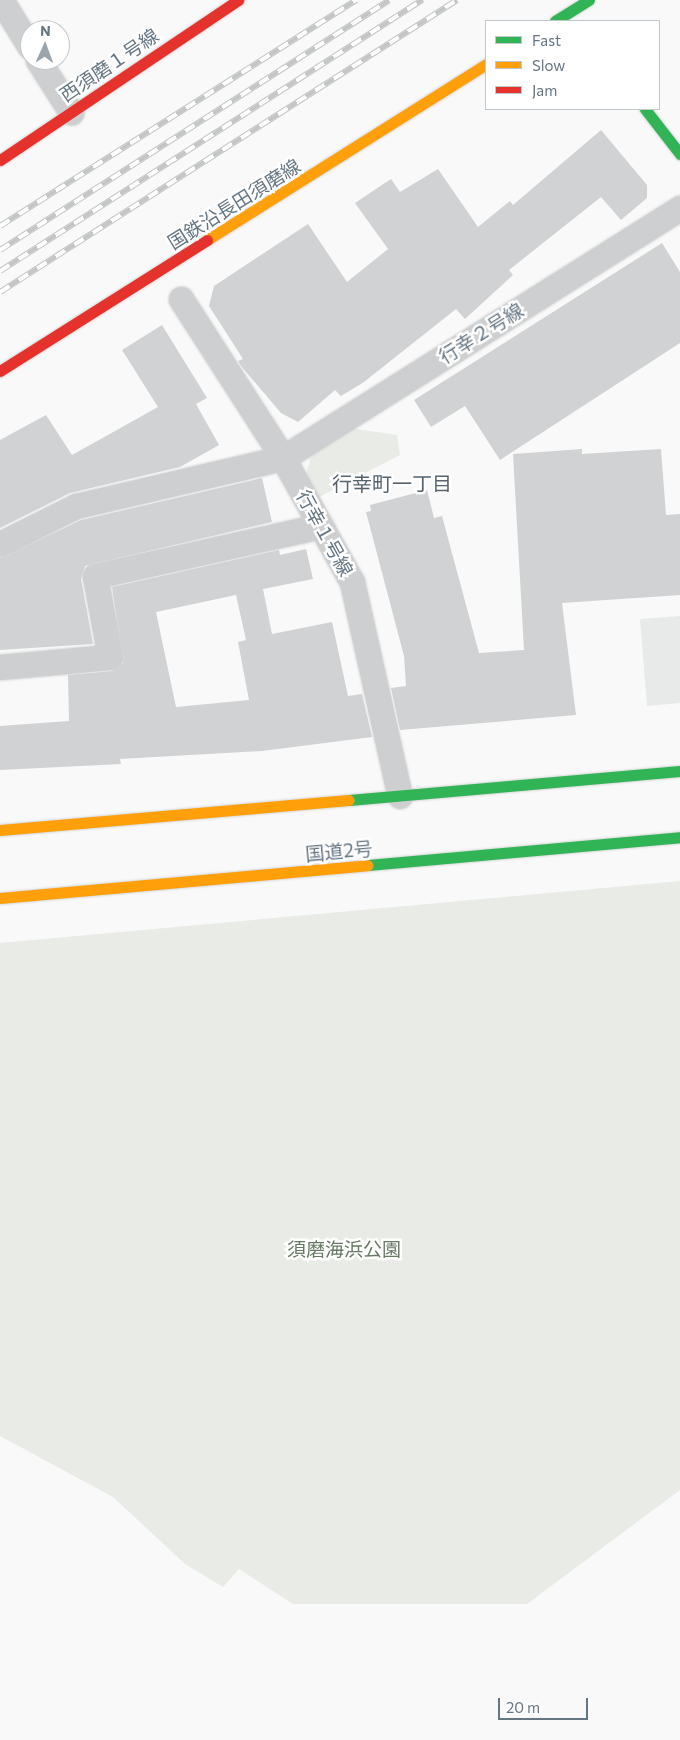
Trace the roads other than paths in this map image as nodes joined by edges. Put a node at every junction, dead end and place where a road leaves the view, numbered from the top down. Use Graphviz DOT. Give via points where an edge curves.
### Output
graph roads {
  1 [pos="1,0"];
  2 [pos="238,0"];
  3 [pos="563,0"];
  4 [pos="589,0"];
  5 [pos="557,20"];
  6 [pos="578,20"];
  7 [pos="20,31"];
  8 [pos="485,65"];
  9 [pos="44,70"];
  10 [pos="647,110"];
  11 [pos="71,112"];
  12 [pos="680,154"];
  13 [pos="0,160"];
  14 [pos="680,208"];
  15 [pos="181,299"];
  16 [pos="0,371"];
  17 [pos="283,458"];
  18 [pos="321,526"];
  19 [pos="0,544"];
  20 [pos="0,667"];
  21 [pos="680,771"];
  22 [pos="400,796"];
  23 [pos="0,830"];
  24 [pos="680,837"];
  25 [pos="0,898"];
  1 -- 7 [label="street"];
  2 -- 11 [label="main road, 西須磨１号線"];
  3 -- 6 [label="main road"];
  4 -- 5 [label="main road, bridge"];
  8 -- 16 [label="main road, 国鉄沿長田須磨線"];
  9 -- 11 [label="street"];
  10 -- 12 [label="main road"];
  11 -- 13 [label="main road, 西須磨１号線"];
  14 -- 17 [label="street, 行幸２号線"];
  15 -- 17 [label="street, 行幸１号線"];
  17 -- 18 [label="street, 行幸１号線"];
  17 -- 19 [label="street, 行幸２号線" via="76,506"];
  18 -- 20 [label="street" via="95,576 110,657"];
  18 -- 22 [label="street, 行幸１号線" via="352,582"];
  21 -- 22 [label="main road"];
  22 -- 23 [label="main road"];
  24 -- 25 [label="main road, 国道2号"];
}
